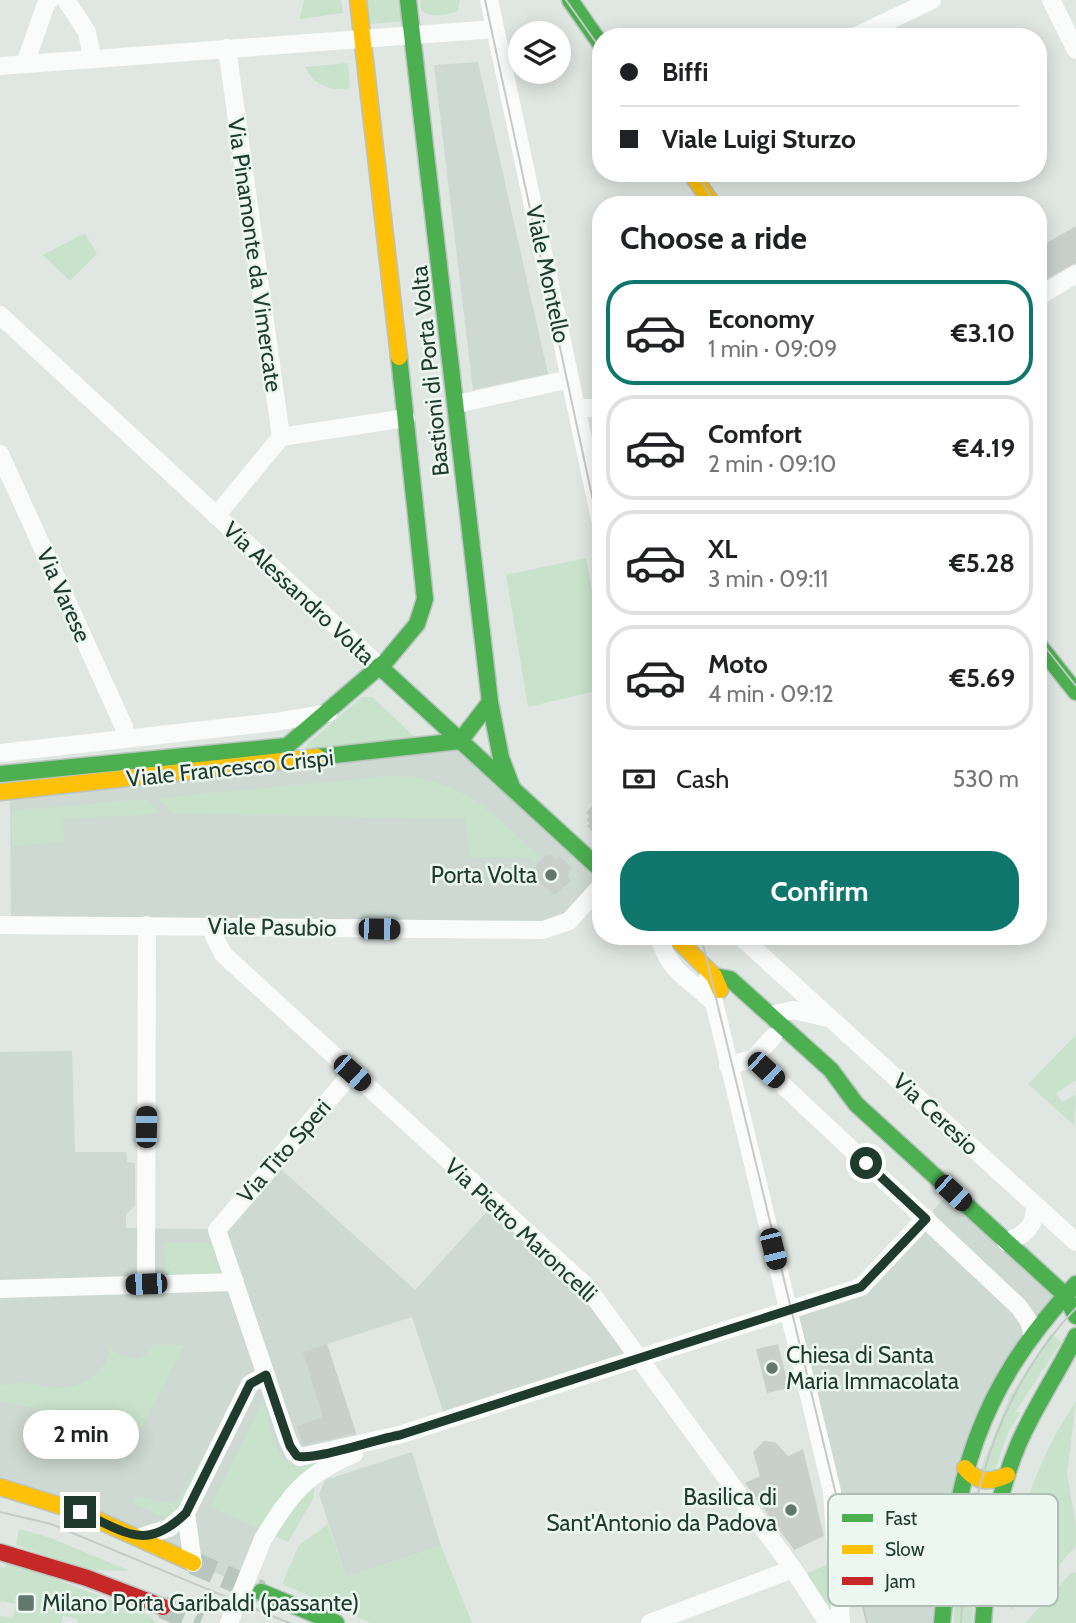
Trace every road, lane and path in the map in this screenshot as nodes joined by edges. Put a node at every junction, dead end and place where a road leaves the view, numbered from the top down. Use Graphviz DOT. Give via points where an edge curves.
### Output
graph roads {
  1 [pos="50,0"];
  2 [pos="66,0"];
  3 [pos="358,0"];
  4 [pos="408,0"];
  5 [pos="489,0"];
  6 [pos="570,0"];
  7 [pos="932,0"];
  8 [pos="1052,2"];
  9 [pos="873,28"];
  10 [pos="495,29"];
  11 [pos="592,32"];
  12 [pos="412,35"];
  13 [pos="363,39"];
  14 [pos="227,48"];
  15 [pos="1076,50"];
  16 [pos="92,57"];
  17 [pos="26,64"];
  18 [pos="0,66"];
  19 [pos="1076,274"];
  20 [pos="1047,292"];
  21 [pos="0,315"];
  22 [pos="570,379"];
  23 [pos="457,404"];
  24 [pos="576,408"];
  25 [pos="592,408"];
  26 [pos="406,418"];
  27 [pos="281,437"];
  28 [pos="0,454"];
  29 [pos="592,482"];
  30 [pos="216,516"];
  31 [pos="1047,655"];
  32 [pos="379,666"];
  33 [pos="1076,692"];
  34 [pos="490,702"];
  35 [pos="328,713"];
  36 [pos="125,738"];
  37 [pos="460,741"];
  38 [pos="0,753"];
  39 [pos="0,774"];
  40 [pos="512,787"];
  41 [pos="0,792"];
  42 [pos="592,862"];
  43 [pos="592,896"];
  44 [pos="0,925"];
  45 [pos="148,925"];
  46 [pos="214,926"];
  47 [pos="661,945"];
  48 [pos="683,945"];
  49 [pos="749,945"];
  50 [pos="709,972"];
  51 [pos="714,1003"];
  52 [pos="817,1010"];
  53 [pos="771,1015"];
  54 [pos="781,1038"];
  55 [pos="754,1058"];
  56 [pos="728,1066"];
  57 [pos="352,1073"];
  58 [pos="1035,1205"];
  59 [pos="926,1219"];
  60 [pos="1006,1242"];
  61 [pos="1076,1242"];
  62 [pos="235,1282"];
  63 [pos="146,1284"];
  64 [pos="0,1289"];
  65 [pos="1072,1292"];
  66 [pos="788,1311"];
  67 [pos="1076,1316"];
  68 [pos="1032,1334"];
  69 [pos="1076,1336"];
  70 [pos="639,1358"];
  71 [pos="1076,1362"];
  72 [pos="266,1375"];
  73 [pos="1040,1405"];
  74 [pos="400,1435"];
  75 [pos="965,1468"];
  76 [pos="1007,1475"];
  77 [pos="0,1487"];
  78 [pos="832,1494"];
  79 [pos="958,1494"];
  80 [pos="1001,1494"];
  81 [pos="186,1513"];
  82 [pos="141,1537"];
  83 [pos="0,1552"];
  84 [pos="193,1563"];
  85 [pos="793,1569"];
  86 [pos="261,1592"];
  87 [pos="163,1607"];
  88 [pos="229,1623"];
  89 [pos="336,1623"];
  90 [pos="650,1623"];
  91 [pos="828,1623"];
  1 -- 17 [label="street"];
  2 -- 16 [label="street" via="87,32"];
  3 -- 13 [label="main road, Bastioni di Porta Volta"];
  4 -- 12 [label="main road, Bastioni di Porta Volta"];
  5 -- 10 [label="street, Viale Montello"];
  6 -- 11 [label="main road"];
  7 -- 9 [label="street"];
  8 -- 15 [label="street"];
  10 -- 12 [label="street"];
  10 -- 22 [label="street, Viale Montello"];
  12 -- 13 [label="street"];
  12 -- 23 [label="main road, Bastioni di Porta Volta"];
  13 -- 14 [label="street"];
  13 -- 26 [label="main road, Bastioni di Porta Volta"];
  14 -- 16 [label="street"];
  14 -- 27 [label="street, Via Pinamonte da Vimercate"];
  16 -- 17 [label="street"];
  17 -- 18 [label="street"];
  19 -- 20 [label="street"];
  21 -- 30 [label="street, Via Alessandro Volta"];
  22 -- 23 [label="street"];
  22 -- 24 [label="street, Viale Montello"];
  23 -- 34 [label="main road, Bastioni di Porta Volta"];
  24 -- 25 [label="street"];
  24 -- 29 [label="street, Viale Montello"];
  26 -- 27 [label="street"];
  26 -- 32 [label="main road, Bastioni di Porta Volta" via="424,609 412,630"];
  27 -- 30 [label="street"];
  28 -- 36 [label="street, Via Varese" via="124,727"];
  30 -- 32 [label="street, Via Alessandro Volta"];
  31 -- 33 [label="main road"];
  32 -- 35 [label="main road, Viale Francesco Crispi"];
  32 -- 37 [label="main road, Via Alessandro Volta"];
  34 -- 37 [label="main road"];
  34 -- 40 [label="main road, Bastioni di Porta Volta" via="500,758"];
  35 -- 36 [label="street, Viale Francesco Crispi"];
  35 -- 39 [label="main road, Viale Francesco Crispi" via="296,741 278,748"];
  36 -- 38 [label="street, Viale Francesco Crispi"];
  37 -- 40 [label="main road, Via Alessandro Volta"];
  37 -- 41 [label="main road, Viale Francesco Crispi"];
  40 -- 42 [label="main road, Via Alessandro Volta"];
  43 -- 46 [label="street, Viale Pasubio" via="569,921 543,930"];
  44 -- 45 [label="street, Viale Pasubio"];
  45 -- 46 [label="street, Viale Pasubio"];
  45 -- 63 [label="street"];
  46 -- 57 [label="street, Via Pietro Maroncelli" via="223,954"];
  47 -- 51 [label="street" via="671,967"];
  48 -- 50 [label="main road"];
  49 -- 52 [label="street, Via Ceresio"];
  50 -- 51 [label="street"];
  50 -- 53 [label="main road" via="730,979"];
  50 -- 54 [label="main road" via="718,988"];
  51 -- 56 [label="street"];
  52 -- 53 [label="street"];
  52 -- 54 [label="street" via="793,1018"];
  52 -- 58 [label="street, Via Ceresio" via="837,1023"];
  53 -- 54 [label="main road"];
  54 -- 55 [label="street"];
  54 -- 60 [label="main road, Via Ceresio" via="831,1070 856,1104"];
  55 -- 56 [label="street"];
  55 -- 59 [label="street"];
  56 -- 66 [label="street"];
  57 -- 62 [label="street, Via Tito Speri" via="217,1230"];
  57 -- 70 [label="street, Via Pietro Maroncelli" via="587,1287"];
  58 -- 60 [label="street" via="1032,1225"];
  58 -- 61 [label="street, Via Ceresio"];
  59 -- 66 [label="street" via="861,1287"];
  59 -- 68 [label="street" via="1019,1307"];
  60 -- 65 [label="main road, Via Ceresio"];
  62 -- 63 [label="street"];
  62 -- 72 [label="street"];
  63 -- 64 [label="street"];
  65 -- 67 [label="main road"];
  65 -- 68 [label="main road"];
  66 -- 70 [label="street"];
  66 -- 78 [label="street"];
  68 -- 75 [label="main road" via="990,1396"];
  69 -- 73 [label="main road"];
  70 -- 74 [label="street"];
  70 -- 85 [label="street, Via Pietro Maroncelli"];
  71 -- 73 [label="main road"];
  72 -- 74 [label="street" via="297,1456 310,1457"];
  72 -- 81 [label="street" via="250,1384"];
  73 -- 76 [label="main road"];
  74 -- 88 [label="street, bridge" via="340,1460 292,1493 263,1539"];
  75 -- 76 [label="main road" via="980,1481"];
  75 -- 79 [label="main road"];
  76 -- 80 [label="main road"];
  77 -- 82 [label="main road" via="58,1503"];
  81 -- 82 [label="street" via="169,1528"];
  81 -- 84 [label="street"];
  82 -- 84 [label="main road"];
  83 -- 87 [label="main road"];
  85 -- 90 [label="street"];
  85 -- 91 [label="street, Via Pietro Maroncelli"];
  86 -- 89 [label="main road"];
}
